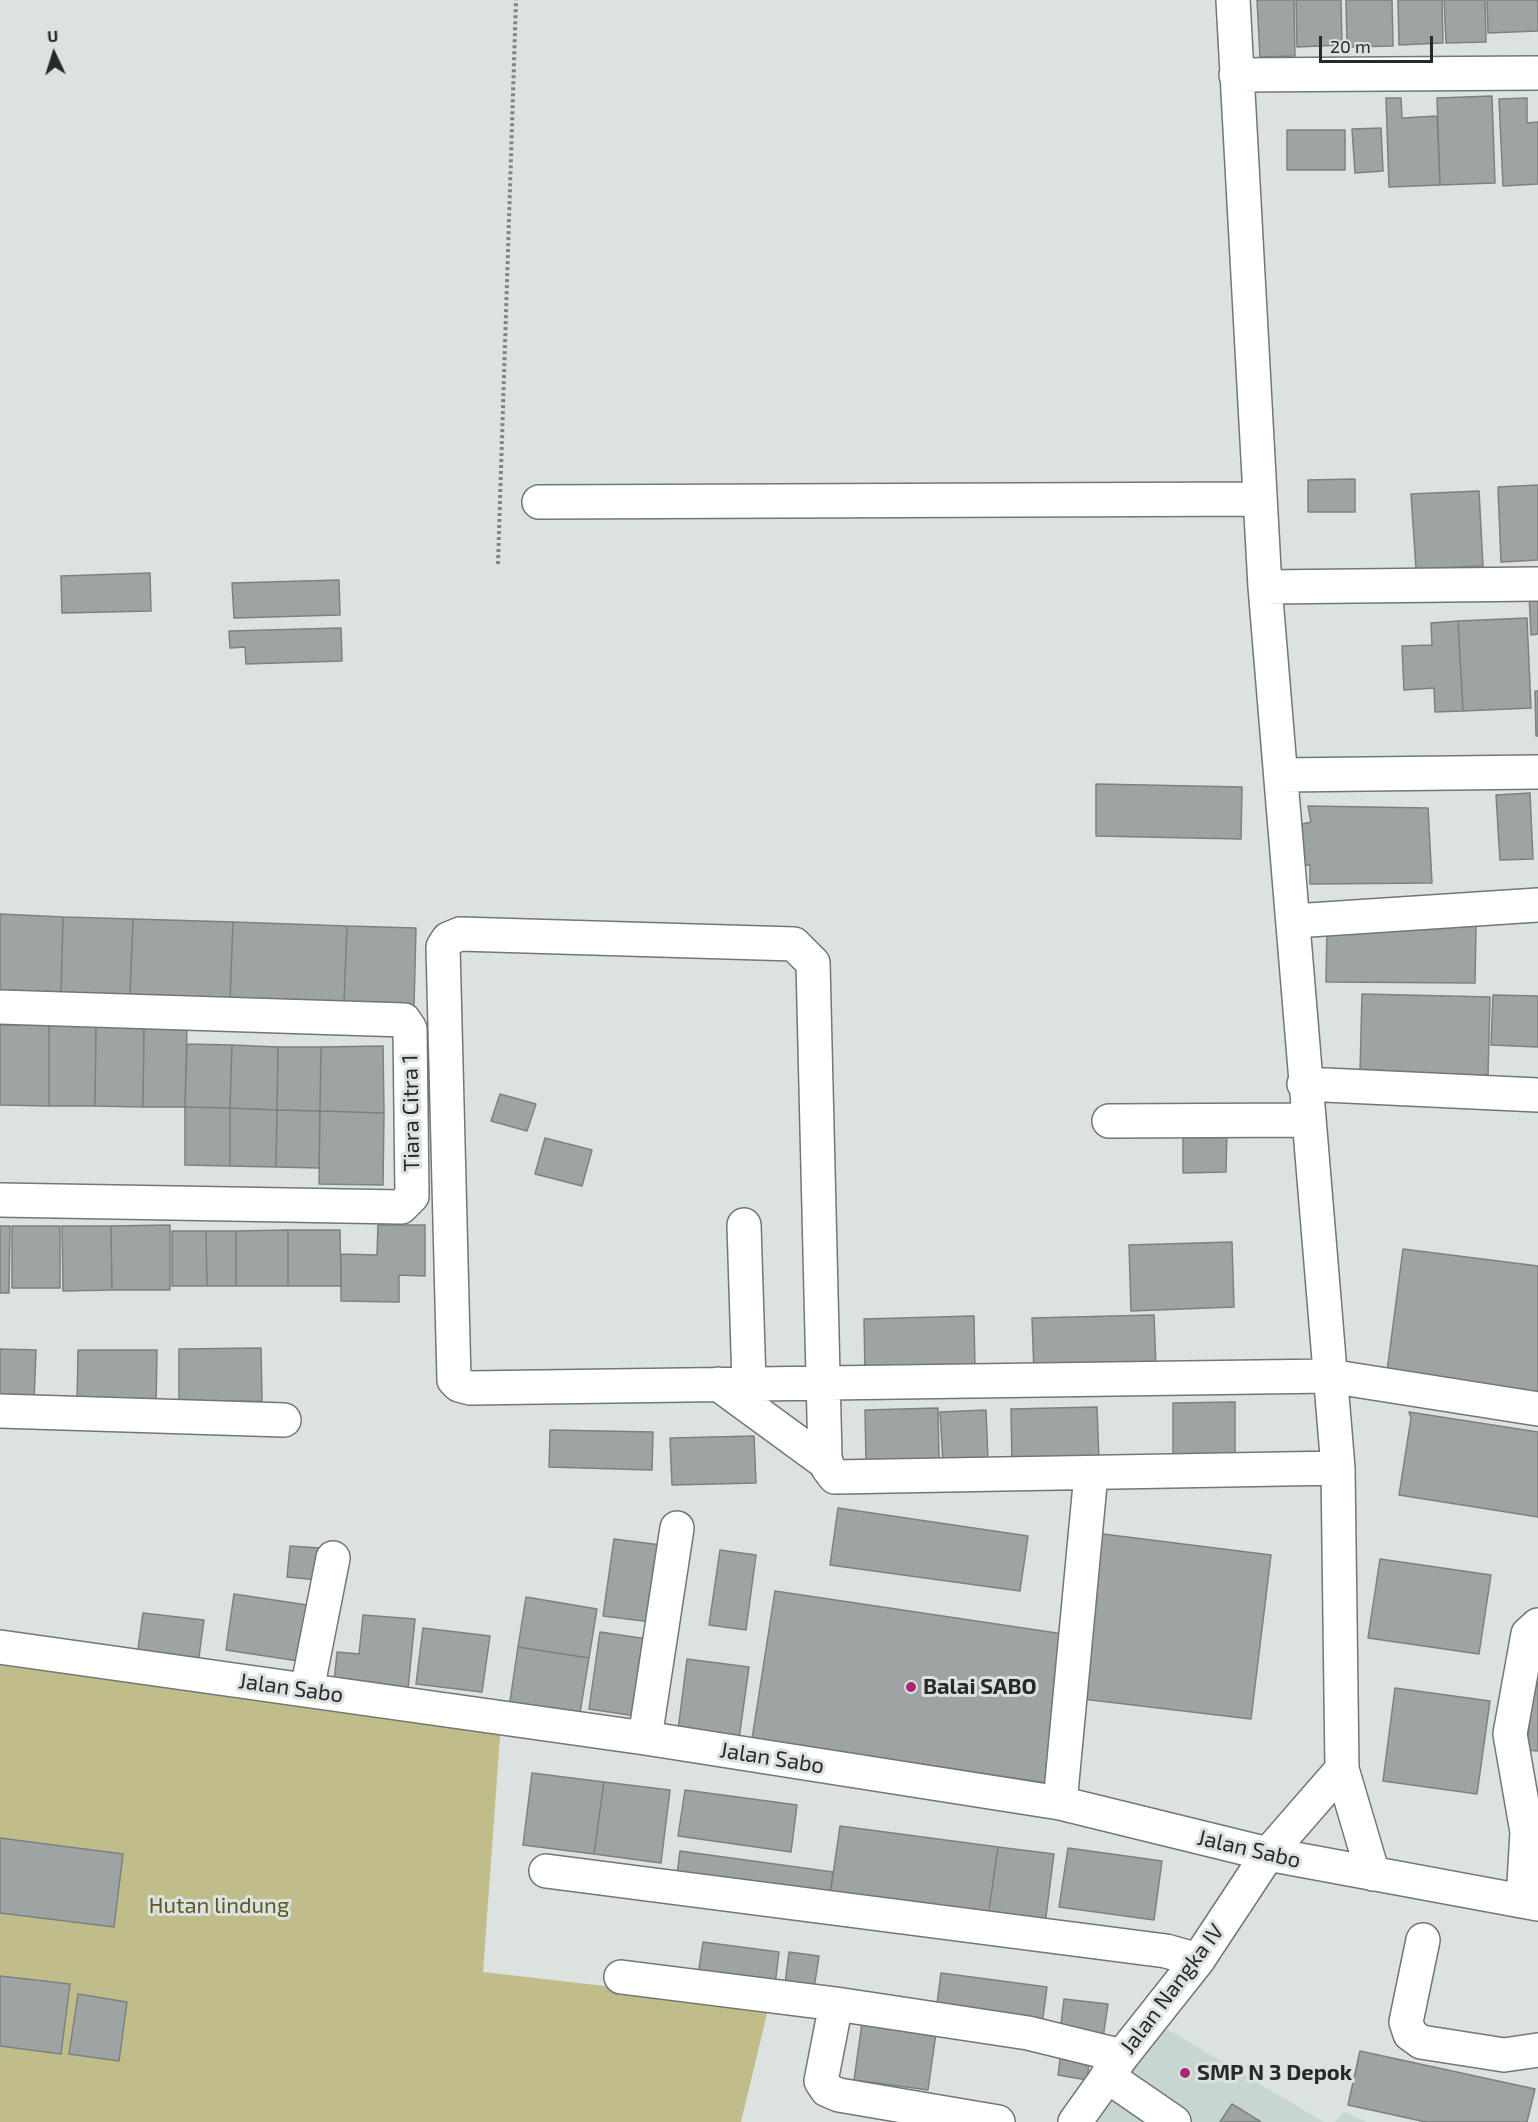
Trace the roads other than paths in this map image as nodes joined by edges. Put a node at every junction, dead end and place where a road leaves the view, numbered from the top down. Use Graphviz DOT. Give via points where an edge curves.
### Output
graph roads {
  1 [pos="1233,0"];
  2 [pos="1538,73"];
  3 [pos="1236,75"];
  4 [pos="1260,499"];
  5 [pos="539,502"];
  6 [pos="1538,584"];
  7 [pos="1264,586"];
  8 [pos="1538,772"];
  9 [pos="1281,775"];
  10 [pos="1538,905"];
  11 [pos="1294,921"];
  12 [pos="0,1007"];
  13 [pos="1304,1084"];
  14 [pos="1538,1095"];
  15 [pos="1307,1120"];
  16 [pos="1109,1121"];
  17 [pos="0,1200"];
  18 [pos="744,1226"];
  19 [pos="1329,1376"];
  20 [pos="824,1382"];
  21 [pos="734,1384"];
  22 [pos="1538,1409"];
  23 [pos="0,1411"];
  24 [pos="284,1420"];
  25 [pos="826,1463"];
  26 [pos="1338,1468"];
  27 [pos="1091,1474"];
  28 [pos="677,1528"];
  29 [pos="333,1558"];
  30 [pos="1538,1625"];
  31 [pos="0,1647"];
  32 [pos="307,1690"];
  33 [pos="645,1738"];
  34 [pos="1342,1768"];
  35 [pos="1528,1784"];
  36 [pos="1060,1803"];
  37 [pos="1268,1854"];
  38 [pos="546,1871"];
  39 [pos="1373,1874"];
  40 [pos="1530,1902"];
  41 [pos="1423,1940"];
  42 [pos="1198,1960"];
  43 [pos="621,1977"];
  44 [pos="836,2004"];
  45 [pos="1538,2050"];
  46 [pos="1114,2066"];
  47 [pos="998,2122"];
  48 [pos="1075,2122"];
  49 [pos="1174,2122"];
  1 -- 3 [label="street"];
  2 -- 3 [label="street"];
  3 -- 4 [label="street"];
  4 -- 5 [label="street"];
  4 -- 7 [label="street"];
  6 -- 7 [label="street"];
  7 -- 9 [label="street"];
  8 -- 9 [label="street"];
  9 -- 11 [label="street"];
  10 -- 11 [label="street"];
  11 -- 13 [label="street"];
  12 -- 17 [label="street, Tiara Citra 1" via="404,1020 410,1029 412,1196 400,1207"];
  13 -- 14 [label="street"];
  13 -- 15 [label="street"];
  15 -- 16 [label="street"];
  15 -- 19 [label="street"];
  18 -- 21 [label="street"];
  19 -- 20 [label="street"];
  19 -- 22 [label="street"];
  19 -- 26 [label="street"];
  20 -- 21 [label="street"];
  20 -- 21 [label="street" via="813,963 805,952 794,944 460,934 448,939 443,947 453,1380 470,1388"];
  20 -- 25 [label="street"];
  21 -- 25 [label="street"];
  23 -- 24 [label="street"];
  25 -- 27 [label="street" via="835,1476"];
  26 -- 27 [label="street"];
  26 -- 34 [label="street"];
  27 -- 36 [label="street"];
  28 -- 33 [label="street"];
  29 -- 32 [label="street"];
  30 -- 35 [label="street" via="1528,1634 1510,1734"];
  31 -- 32 [label="street, Jalan Sabo"];
  32 -- 33 [label="street, Jalan Sabo"];
  33 -- 36 [label="street, Jalan Sabo"];
  34 -- 37 [label="street, Jalan Nangka IV"];
  34 -- 39 [label="street"];
  35 -- 40 [label="street"];
  36 -- 37 [label="street, Jalan Sabo"];
  37 -- 39 [label="street, Jalan Sabo"];
  37 -- 42 [label="street, Jalan Nangka IV"];
  38 -- 42 [label="street" via="1166,1951"];
  39 -- 40 [label="street, Jalan Sabo"];
  41 -- 45 [label="street" via="1406,2022 1410,2034 1421,2042 1504,2055"];
  42 -- 46 [label="street, Jalan Nangka IV"];
  43 -- 44 [label="street"];
  44 -- 46 [label="street" via="1028,2033"];
  44 -- 47 [label="street" via="821,2081 827,2090"];
  46 -- 48 [label="street, Jalan Nangka IV"];
  46 -- 49 [label="street"];
}
